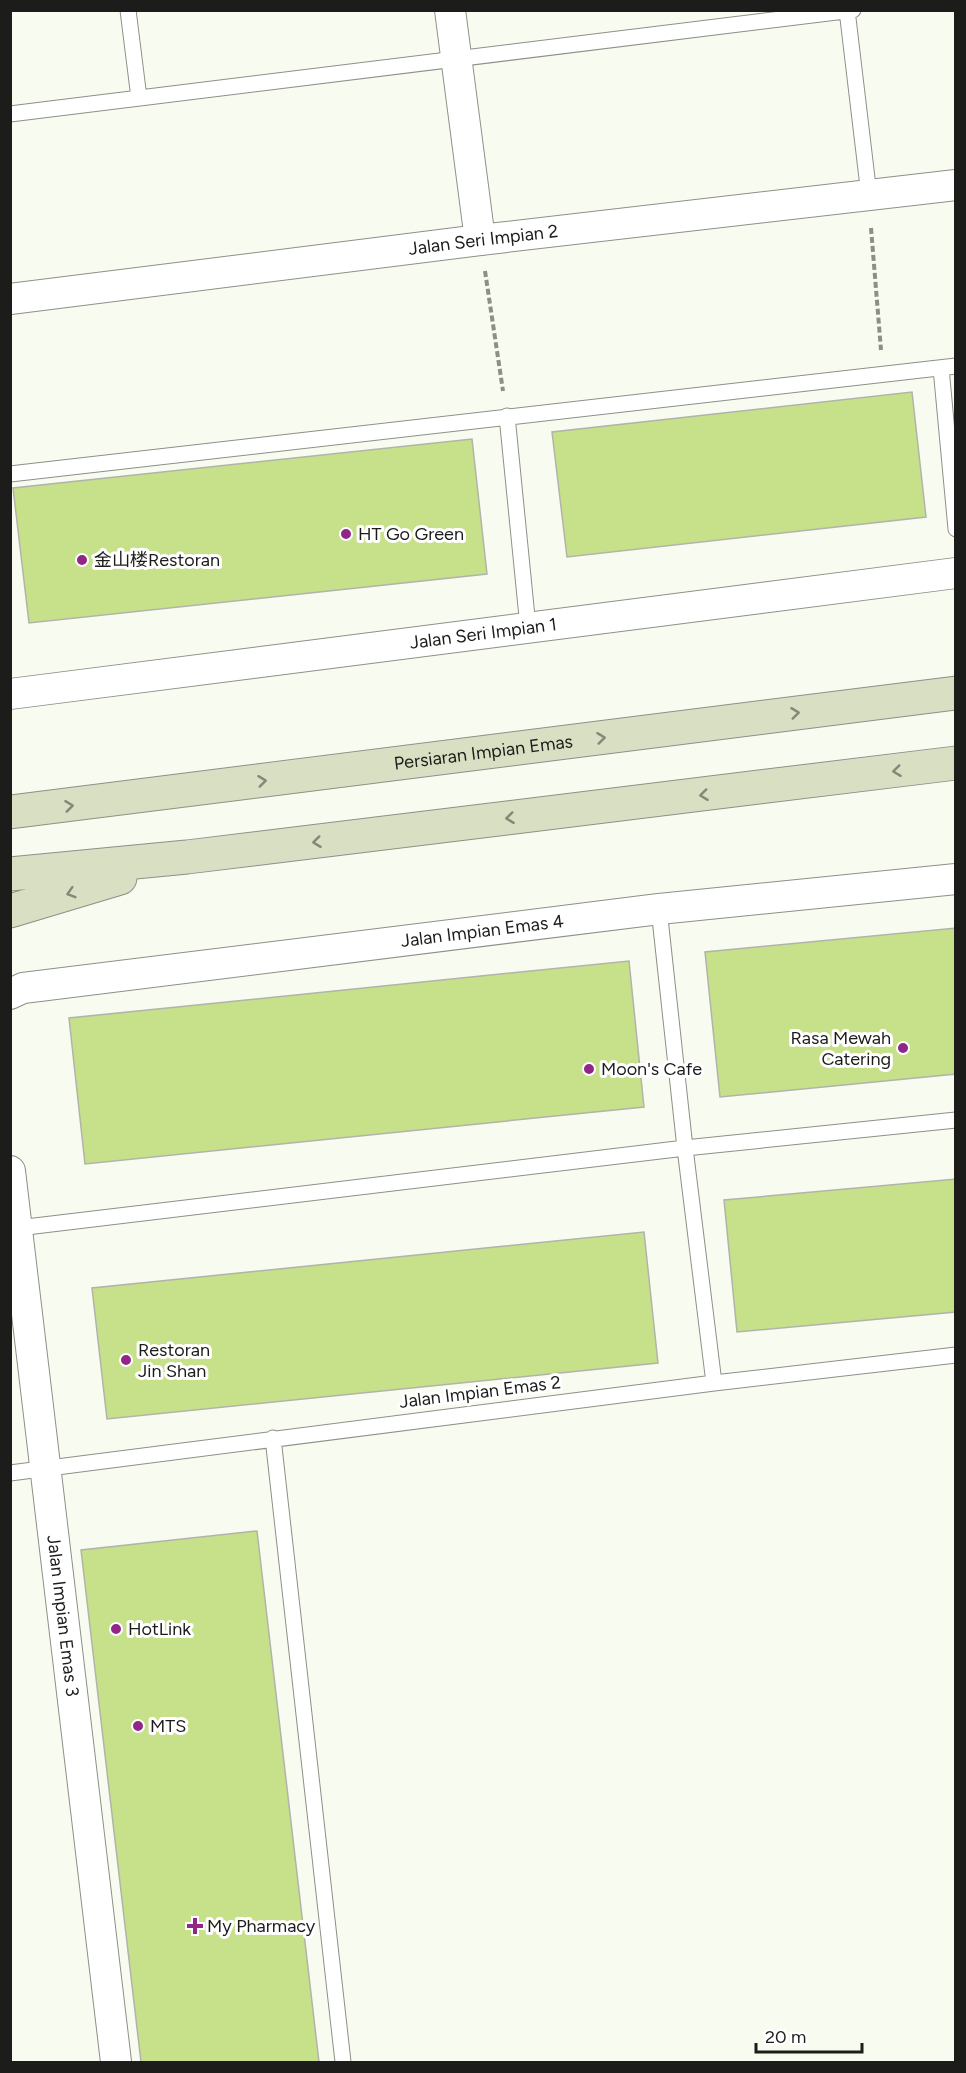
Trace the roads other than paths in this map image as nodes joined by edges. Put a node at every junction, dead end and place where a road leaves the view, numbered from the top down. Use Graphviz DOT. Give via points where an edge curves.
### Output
graph roads {
  1 [pos="128,10"];
  2 [pos="450,10"];
  3 [pos="853,10"];
  4 [pos="847,11"];
  5 [pos="456,59"];
  6 [pos="139,98"];
  7 [pos="10,114"];
  8 [pos="956,185"];
  9 [pos="868,195"];
  10 [pos="480,240"];
  11 [pos="10,298"];
  12 [pos="948,367"];
  13 [pos="507,416"];
  14 [pos="10,474"];
  15 [pos="956,529"];
  16 [pos="956,573"];
  17 [pos="528,627"];
  18 [pos="956,693"];
  19 [pos="10,694"];
  20 [pos="956,763"];
  21 [pos="10,812"];
  22 [pos="187,857"];
  23 [pos="10,874"];
  24 [pos="956,879"];
  25 [pos="659,909"];
  26 [pos="10,911"];
  27 [pos="10,994"];
  28 [pos="956,1120"];
  29 [pos="684,1148"];
  30 [pos="10,1171"];
  31 [pos="18,1228"];
  32 [pos="956,1355"];
  33 [pos="714,1383"];
  34 [pos="273,1438"];
  35 [pos="46,1469"];
  36 [pos="10,1473"];
  37 [pos="116,2062"];
  38 [pos="343,2062"];
  1 -- 6 [label="lane"];
  2 -- 5 [label="street"];
  3 -- 4 [label="lane"];
  4 -- 5 [label="lane"];
  4 -- 9 [label="lane"];
  5 -- 6 [label="lane"];
  5 -- 10 [label="street"];
  6 -- 7 [label="lane"];
  8 -- 9 [label="street, Jalan Seri Impian 2"];
  9 -- 10 [label="street, Jalan Seri Impian 2"];
  10 -- 11 [label="street, Jalan Seri Impian 2"];
  12 -- 13 [label="lane"];
  12 -- 15 [label="lane"];
  13 -- 14 [label="lane"];
  13 -- 17 [label="lane"];
  16 -- 17 [label="street, Jalan Seri Impian 1"];
  17 -- 19 [label="street, Jalan Seri Impian 1"];
  21 -- 18 [label="main road, Persiaran Impian Emas, one-way"];
  20 -- 22 [label="main road, one-way"];
  22 -- 23 [label="main road"];
  22 -- 26 [label="main road, one-way"];
  24 -- 25 [label="street, Jalan Impian Emas 4"];
  25 -- 27 [label="street, Jalan Impian Emas 4" via="23,987"];
  25 -- 29 [label="lane"];
  28 -- 29 [label="lane"];
  29 -- 31 [label="lane"];
  29 -- 33 [label="lane"];
  30 -- 31 [label="street, Jalan Impian Emas 3"];
  31 -- 35 [label="street, Jalan Impian Emas 3"];
  32 -- 33 [label="lane, Jalan Impian Emas 2"];
  33 -- 34 [label="lane, Jalan Impian Emas 2"];
  34 -- 35 [label="lane, Jalan Impian Emas 2"];
  34 -- 38 [label="lane"];
  35 -- 36 [label="lane, Jalan Impian Emas 2"];
  35 -- 37 [label="street, Jalan Impian Emas 3"];
}
